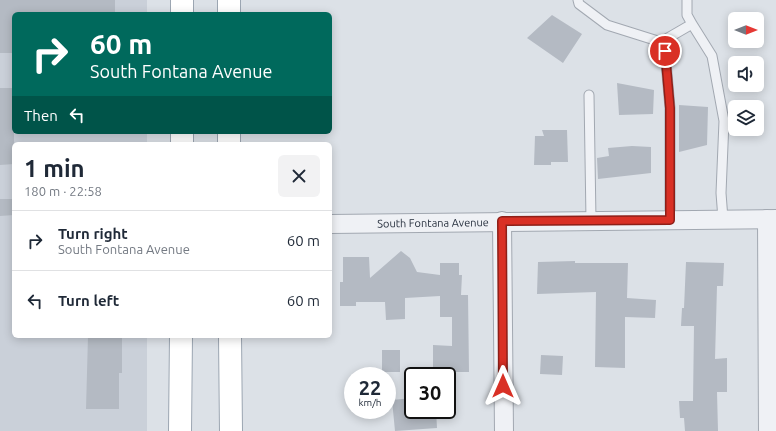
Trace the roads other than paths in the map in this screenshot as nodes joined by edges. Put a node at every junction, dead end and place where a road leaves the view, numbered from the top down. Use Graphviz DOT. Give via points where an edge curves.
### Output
graph roads {
  1 [pos="182,0"];
  2 [pos="229,0"];
  3 [pos="578,0"];
  4 [pos="687,0"];
  5 [pos="182,12"];
  6 [pos="229,12"];
  7 [pos="692,24"];
  8 [pos="661,42"];
  9 [pos="589,95"];
  10 [pos="723,219"];
  11 [pos="772,219"];
  12 [pos="591,220"];
  13 [pos="670,220"];
  14 [pos="502,221"];
  15 [pos="332,224"];
  16 [pos="181,338"];
  17 [pos="230,338"];
  18 [pos="772,363"];
  19 [pos="180,431"];
  20 [pos="231,431"];
  21 [pos="504,431"];
  22 [pos="768,431"];
  1 -- 5 [label="main road"];
  2 -- 6 [label="main road"];
  3 -- 8 [label="lane" via="579,4 608,25"];
  4 -- 7 [label="lane" via="687,15"];
  7 -- 8 [label="lane"];
  7 -- 10 [label="lane" via="712,56 724,121 721,193"];
  8 -- 13 [label="lane" via="665,51 670,108"];
  9 -- 12 [label="lane"];
  10 -- 11 [label="street, South Fontana Avenue"];
  10 -- 13 [label="street, South Fontana Avenue"];
  11 -- 18 [label="street"];
  12 -- 13 [label="street, South Fontana Avenue"];
  12 -- 14 [label="street, South Fontana Avenue"];
  14 -- 15 [label="street, South Fontana Avenue"];
  14 -- 21 [label="street"];
  16 -- 19 [label="main road"];
  17 -- 20 [label="main road"];
  18 -- 22 [label="street"];
}
